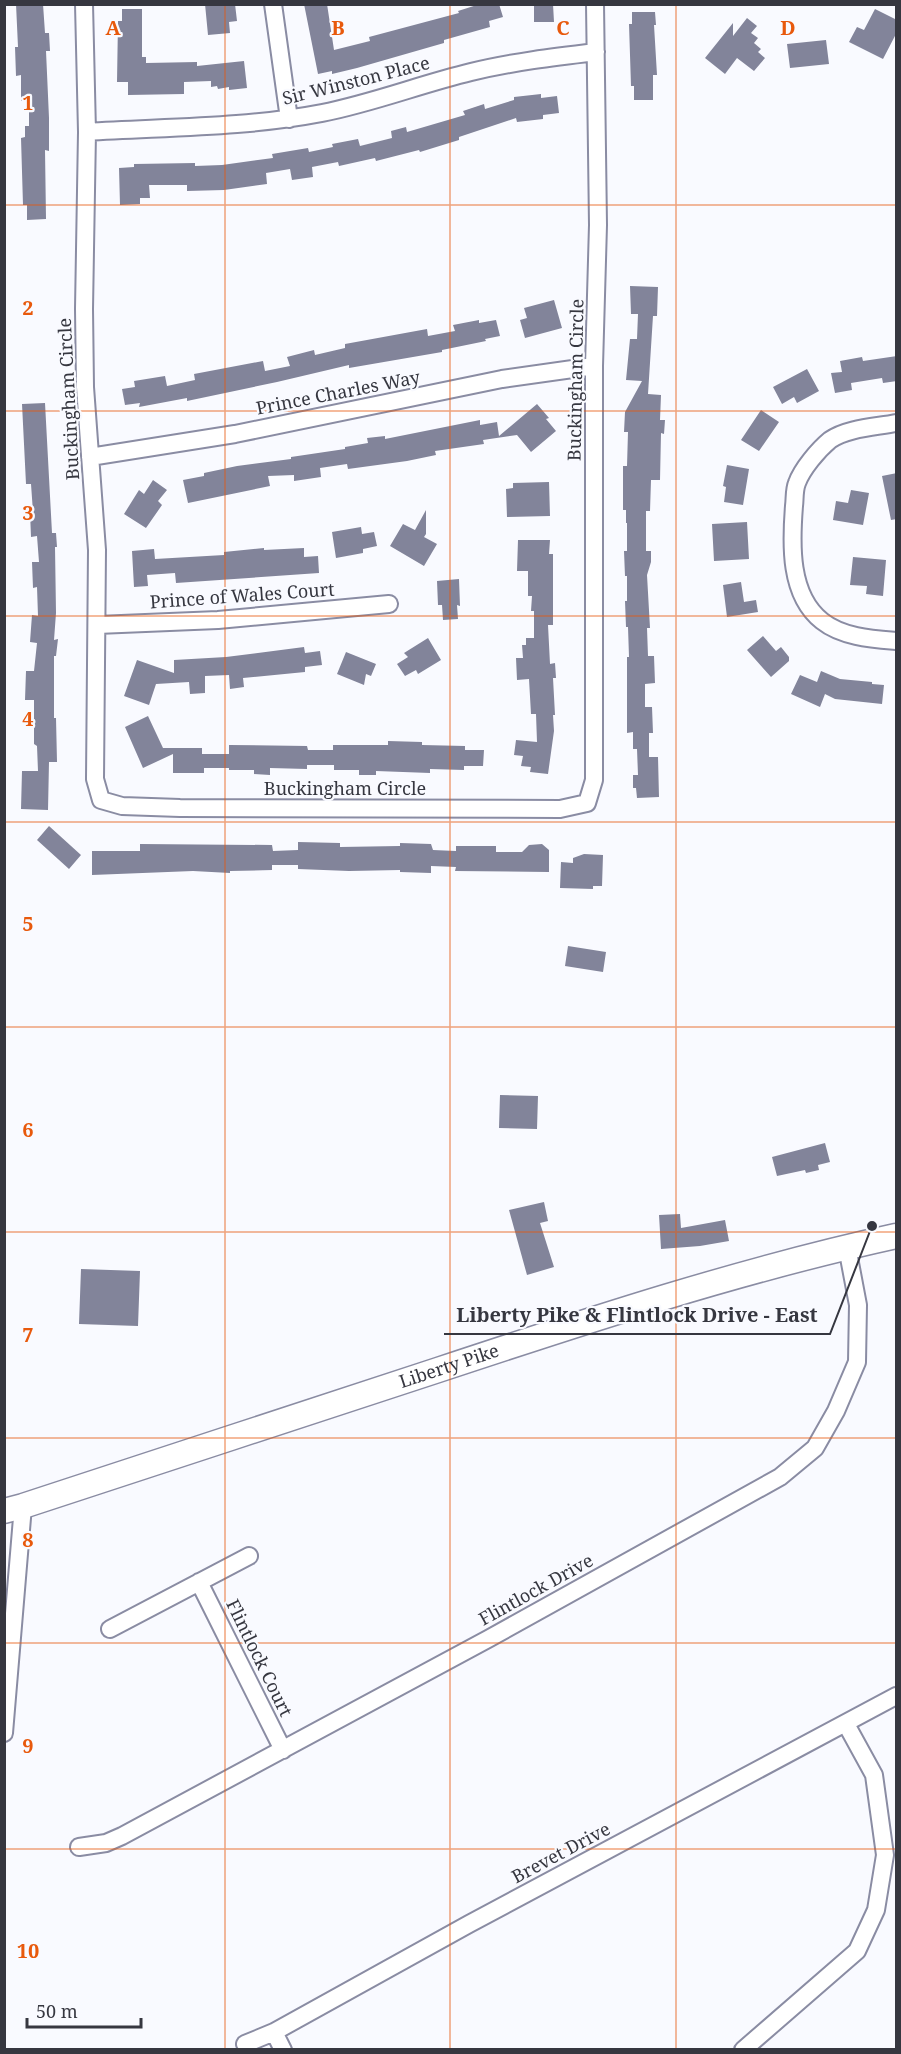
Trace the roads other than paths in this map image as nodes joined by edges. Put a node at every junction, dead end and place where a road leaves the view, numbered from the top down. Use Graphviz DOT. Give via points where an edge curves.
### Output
graph roads {
  1 [pos="84,4"];
  2 [pos="273,4"];
  3 [pos="595,4"];
  4 [pos="596,52"];
  5 [pos="290,119"];
  6 [pos="87,132"];
  7 [pos="594,366"];
  8 [pos="897,423"];
  9 [pos="90,457"];
  10 [pos="389,604"];
  11 [pos="98,625"];
  12 [pos="897,641"];
  13 [pos="897,1236"];
  14 [pos="847,1247"];
  15 [pos="14,1508"];
  16 [pos="249,1556"];
  17 [pos="199,1582"];
  18 [pos="110,1629"];
  19 [pos="897,1696"];
  20 [pos="846,1724"];
  21 [pos="4,1733"];
  22 [pos="283,1750"];
  23 [pos="79,1847"];
  24 [pos="274,2032"];
  25 [pos="245,2044"];
  26 [pos="283,2049"];
  27 [pos="743,2049"];
  1 -- 6 [label="street, Buckingham Circle"];
  2 -- 5 [label="street"];
  3 -- 4 [label="street, Buckingham Circle"];
  4 -- 5 [label="street, Sir Winston Place" via="470,72 387,98"];
  4 -- 7 [label="street, Buckingham Circle" via="598,225"];
  5 -- 6 [label="street, Sir Winston Place" via="218,127"];
  6 -- 9 [label="street, Buckingham Circle" via="84,309"];
  7 -- 9 [label="street, Prince Charles Way"];
  7 -- 11 [label="street, Buckingham Circle" via="594,780 587,804 560,809 180,808 122,806 100,800 95,779"];
  8 -- 12 [label="street" via="831,440 796,484 792,532 796,578 806,603 823,622 846,633"];
  9 -- 11 [label="street, Buckingham Circle"];
  10 -- 11 [label="street, Prince of Wales Court" via="218,620"];
  13 -- 14 [label="street, Liberty Pike"];
  14 -- 15 [label="street, Liberty Pike" via="594,1318"];
  14 -- 22 [label="street, Flintlock Drive" via="858,1305 857,1362 815,1448 780,1477"];
  15 -- 21 [label="street"];
  16 -- 17 [label="street"];
  17 -- 18 [label="street"];
  17 -- 22 [label="street, Flintlock Court"];
  19 -- 20 [label="street, Brevet Drive"];
  20 -- 24 [label="street, Brevet Drive"];
  20 -- 27 [label="street" via="874,1775 885,1855 876,1910 857,1951"];
  22 -- 23 [label="street, Flintlock Drive" via="106,1843"];
  24 -- 25 [label="street, Brevet Drive"];
  24 -- 26 [label="street"];
}
